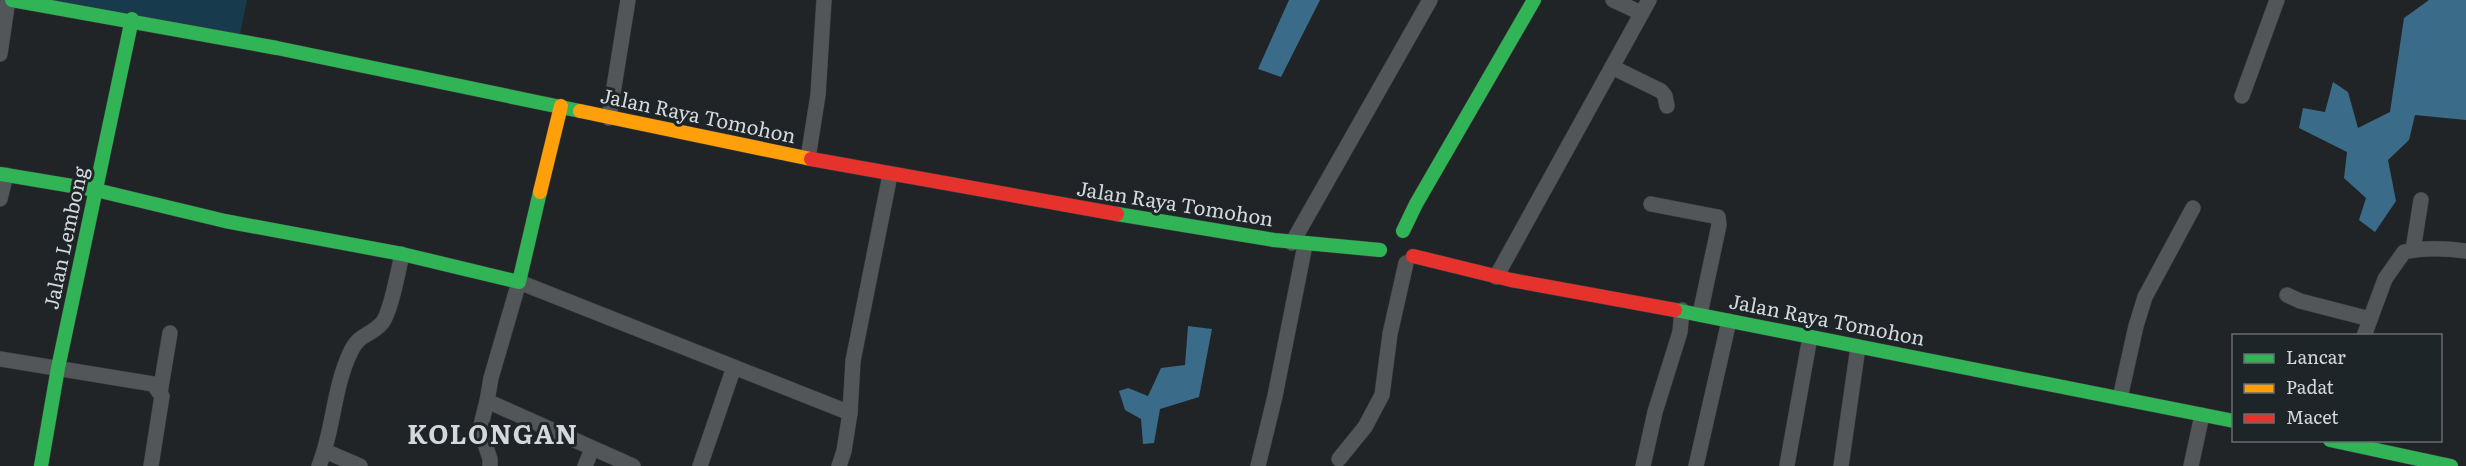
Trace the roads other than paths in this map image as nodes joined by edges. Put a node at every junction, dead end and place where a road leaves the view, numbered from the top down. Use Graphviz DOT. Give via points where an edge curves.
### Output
graph roads {
  1 [pos="10,0"];
  2 [pos="628,0"];
  3 [pos="824,0"];
  4 [pos="1430,0"];
  5 [pos="1534,0"];
  6 [pos="1613,0"];
  7 [pos="2277,0"];
  8 [pos="1645,7"];
  9 [pos="132,19"];
  10 [pos="0,54"];
  11 [pos="1612,67"];
  12 [pos="2242,96"];
  13 [pos="561,106"];
  14 [pos="1667,106"];
  15 [pos="609,118"];
  16 [pos="808,158"];
  17 [pos="3,174"];
  18 [pos="890,175"];
  19 [pos="96,190"];
  20 [pos="0,199"];
  21 [pos="2421,200"];
  22 [pos="1651,204"];
  23 [pos="2193,208"];
  24 [pos="1403,231"];
  25 [pos="1384,239"];
  26 [pos="1298,244"];
  27 [pos="2413,250"];
  28 [pos="2466,251"];
  29 [pos="402,254"];
  30 [pos="1399,261"];
  31 [pos="1496,277"];
  32 [pos="519,282"];
  33 [pos="2288,295"];
  34 [pos="1682,310"];
  35 [pos="1700,314"];
  36 [pos="2370,319"];
  37 [pos="1729,321"];
  38 [pos="170,333"];
  39 [pos="2365,334"];
  40 [pos="1810,337"];
  41 [pos="1858,347"];
  42 [pos="0,359"];
  43 [pos="734,367"];
  44 [pos="58,368"];
  45 [pos="160,393"];
  46 [pos="2120,398"];
  47 [pos="487,401"];
  48 [pos="850,413"];
  49 [pos="2202,415"];
  50 [pos="2232,421"];
  51 [pos="2335,442"];
  52 [pos="592,448"];
  53 [pos="325,452"];
  54 [pos="1340,459"];
  55 [pos="1787,465"];
  56 [pos="40,466"];
  57 [pos="151,466"];
  58 [pos="319,466"];
  59 [pos="360,466"];
  60 [pos="490,466"];
  61 [pos="585,466"];
  62 [pos="633,466"];
  63 [pos="700,466"];
  64 [pos="839,466"];
  65 [pos="1258,466"];
  66 [pos="1644,466"];
  67 [pos="1696,466"];
  68 [pos="1841,466"];
  69 [pos="2191,466"];
  70 [pos="2451,466"];
  1 -- 9 [label="main road, Jalan Raya Tomohon"];
  1 -- 10 [label="street"];
  2 -- 15 [label="street"];
  3 -- 16 [label="street" via="818,95"];
  4 -- 26 [label="street"];
  5 -- 24 [label="main road"];
  6 -- 8 [label="street"];
  7 -- 12 [label="street"];
  8 -- 11 [label="street"];
  9 -- 13 [label="main road, Jalan Raya Tomohon"];
  9 -- 19 [label="main road, Jalan Lembong"];
  11 -- 14 [label="street" via="1661,91"];
  11 -- 31 [label="street"];
  13 -- 15 [label="main road, Jalan Raya Tomohon"];
  13 -- 32 [label="main road"];
  15 -- 16 [label="main road, Jalan Raya Tomohon"];
  16 -- 18 [label="main road, Jalan Raya Tomohon"];
  17 -- 19 [label="main road"];
  17 -- 20 [label="street"];
  18 -- 26 [label="main road, Jalan Raya Tomohon"];
  18 -- 48 [label="street" via="855,351"];
  19 -- 29 [label="main road" via="225,221"];
  19 -- 44 [label="main road, Jalan Lembong"];
  21 -- 27 [label="street"];
  22 -- 35 [label="street" via="1718,217"];
  23 -- 46 [label="street" via="2145,297"];
  24 -- 25 [label="main road, Jalan Raya Tomohon"];
  24 -- 30 [label="main road" via="1413,241"];
  25 -- 26 [label="main road, Jalan Raya Tomohon"];
  25 -- 30 [label="main road"];
  26 -- 65 [label="street" via="1275,396"];
  27 -- 28 [label="street"];
  27 -- 36 [label="street" via="2404,252 2394,264"];
  29 -- 32 [label="main road"];
  29 -- 53 [label="street" via="382,324 357,340 350,352 336,390"];
  30 -- 31 [label="main road, Jalan Raya Tomohon"];
  30 -- 54 [label="street" via="1382,395 1365,427"];
  31 -- 34 [label="main road, Jalan Raya Tomohon"];
  32 -- 43 [label="street"];
  32 -- 47 [label="street"];
  33 -- 36 [label="street"];
  34 -- 35 [label="main road, Jalan Raya Tomohon"];
  34 -- 66 [label="street" via="1680,332 1655,412"];
  35 -- 37 [label="main road, Jalan Raya Tomohon"];
  36 -- 39 [label="street"];
  37 -- 40 [label="main road, Jalan Raya Tomohon"];
  37 -- 67 [label="street"];
  38 -- 45 [label="street"];
  40 -- 41 [label="main road, Jalan Raya Tomohon"];
  40 -- 55 [label="street"];
  41 -- 46 [label="main road, Jalan Raya Tomohon"];
  41 -- 68 [label="street"];
  42 -- 44 [label="street"];
  43 -- 48 [label="street"];
  43 -- 63 [label="street"];
  44 -- 45 [label="street" via="153,384"];
  44 -- 56 [label="main road, Jalan Lembong"];
  45 -- 57 [label="street" via="160,418"];
  46 -- 49 [label="main road, Jalan Raya Tomohon"];
  47 -- 52 [label="street"];
  47 -- 60 [label="street" via="480,429"];
  48 -- 64 [label="street"];
  49 -- 50 [label="main road, Jalan Raya Tomohon"];
  49 -- 69 [label="street"];
  51 -- 70 [label="main road"];
  52 -- 61 [label="street"];
  52 -- 62 [label="street"];
  53 -- 58 [label="street"];
  53 -- 59 [label="street"];
}
